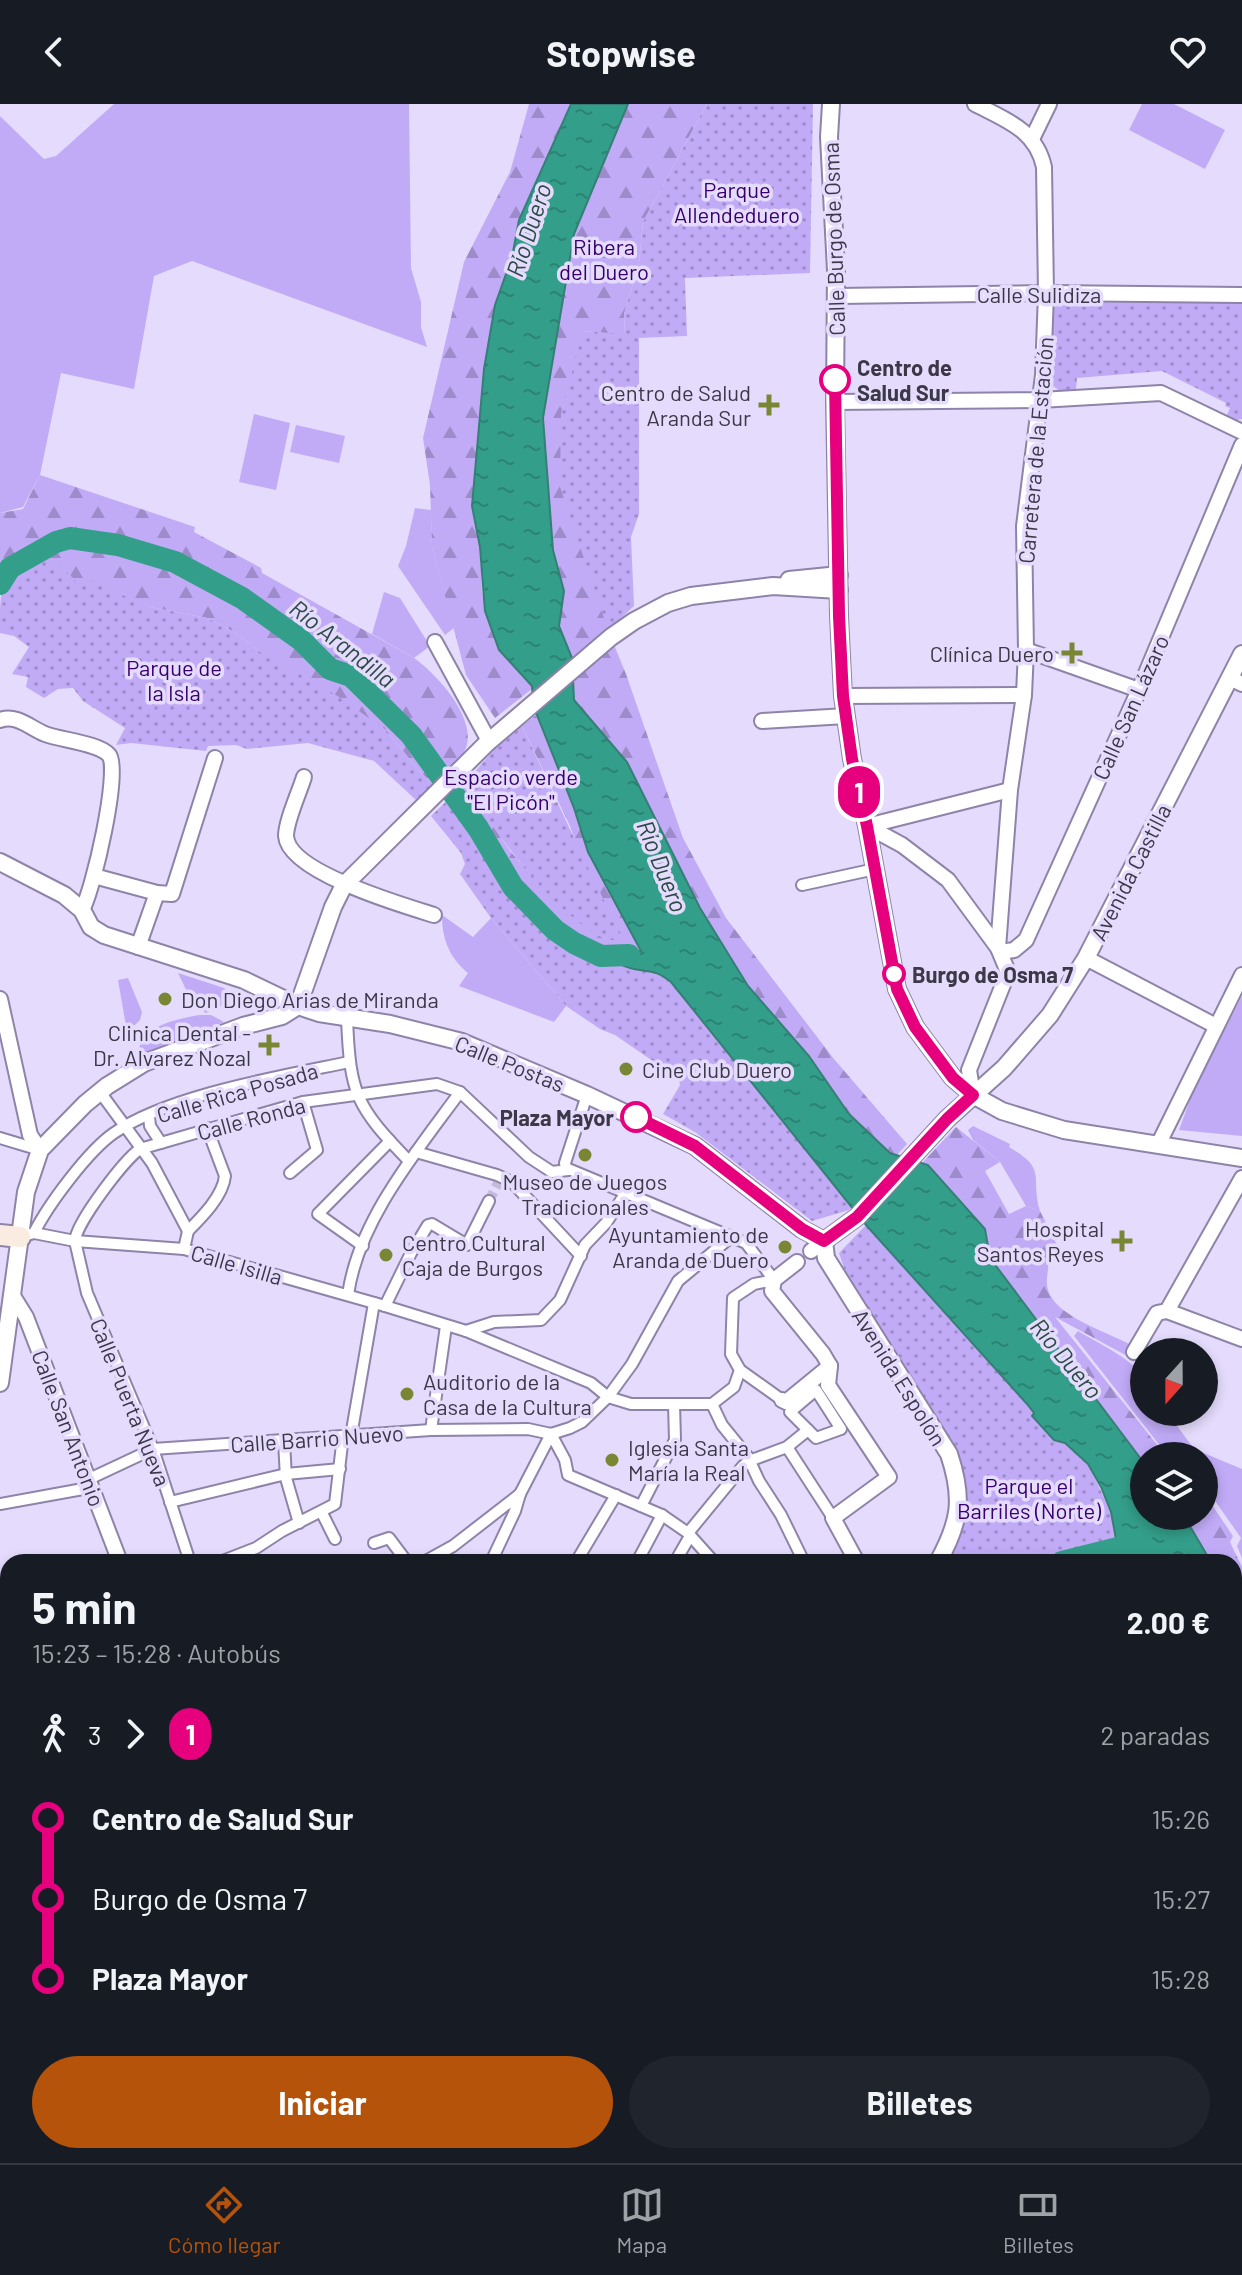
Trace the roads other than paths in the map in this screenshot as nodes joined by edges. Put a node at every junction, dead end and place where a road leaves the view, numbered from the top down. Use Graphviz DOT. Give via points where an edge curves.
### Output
graph roads {
  1 [pos="838,104"];
  2 [pos="975,104"];
  3 [pos="1049,104"];
  4 [pos="831,112"];
  5 [pos="1032,139"];
  6 [pos="1046,293"];
  7 [pos="1242,295"];
  8 [pos="837,296"];
  9 [pos="1040,400"];
  10 [pos="835,402"];
  11 [pos="1242,432"];
  12 [pos="1242,445"];
  13 [pos="839,582"];
  14 [pos="435,642"];
  15 [pos="1026,650"];
  16 [pos="1242,654"];
  17 [pos="1236,681"];
  18 [pos="1139,690"];
  19 [pos="1024,695"];
  20 [pos="843,696"];
  21 [pos="846,716"];
  22 [pos="0,720"];
  23 [pos="762,721"];
  24 [pos="489,741"];
  25 [pos="215,758"];
  26 [pos="304,777"];
  27 [pos="1010,790"];
  28 [pos="867,826"];
  29 [pos="0,862"];
  30 [pos="875,869"];
  31 [pos="94,876"];
  32 [pos="344,885"];
  33 [pos="802,885"];
  34 [pos="157,893"];
  35 [pos="82,910"];
  36 [pos="434,915"];
  37 [pos="138,947"];
  38 [pos="999,950"];
  39 [pos="1086,958"];
  40 [pos="1242,975"];
  41 [pos="0,999"];
  42 [pos="298,1006"];
  43 [pos="347,1018"];
  44 [pos="1216,1026"];
  45 [pos="349,1062"];
  46 [pos="100,1092"];
  47 [pos="460,1092"];
  48 [pos="360,1094"];
  49 [pos="587,1095"];
  50 [pos="973,1095"];
  51 [pos="303,1102"];
  52 [pos="149,1116"];
  53 [pos="124,1127"];
  54 [pos="207,1128"];
  55 [pos="0,1138"];
  56 [pos="390,1141"];
  57 [pos="161,1143"];
  58 [pos="1158,1145"];
  59 [pos="140,1149"];
  60 [pos="40,1150"];
  61 [pos="412,1157"];
  62 [pos="1242,1158"];
  63 [pos="568,1170"];
  64 [pos="290,1173"];
  65 [pos="1242,1178"];
  66 [pos="625,1194"];
  67 [pos="489,1201"];
  68 [pos="188,1231"];
  69 [pos="18,1235"];
  70 [pos="731,1237"];
  71 [pos="75,1241"];
  72 [pos="821,1244"];
  73 [pos="363,1246"];
  74 [pos="184,1249"];
  75 [pos="581,1256"];
  76 [pos="797,1262"];
  77 [pos="774,1280"];
  78 [pos="348,1295"];
  79 [pos="13,1296"];
  80 [pos="380,1304"];
  81 [pos="1167,1311"];
  82 [pos="447,1326"];
  83 [pos="466,1331"];
  84 [pos="1142,1338"];
  85 [pos="1242,1339"];
  86 [pos="830,1366"];
  87 [pos="740,1370"];
  88 [pos="0,1377"];
  89 [pos="608,1397"];
  90 [pos="782,1400"];
  91 [pos="678,1404"];
  92 [pos="712,1404"];
  93 [pos="431,1430"];
  94 [pos="808,1430"];
  95 [pos="551,1434"];
  96 [pos="347,1436"];
  97 [pos="284,1441"];
  98 [pos="787,1447"];
  99 [pos="153,1449"];
  100 [pos="749,1461"];
  101 [pos="340,1469"];
  102 [pos="286,1474"];
  103 [pos="90,1482"];
  104 [pos="520,1494"];
  105 [pos="616,1495"];
  106 [pos="170,1502"];
  107 [pos="0,1504"];
  108 [pos="641,1506"];
  109 [pos="322,1513"];
  110 [pos="662,1515"];
  111 [pos="833,1518"];
  112 [pos="299,1523"];
  113 [pos="689,1535"];
  114 [pos="335,1539"];
  115 [pos="374,1543"];
  116 [pos="117,1554"];
  117 [pos="187,1554"];
  118 [pos="241,1554"];
  119 [pos="401,1554"];
  120 [pos="438,1554"];
  121 [pos="495,1554"];
  122 [pos="581,1554"];
  123 [pos="641,1554"];
  124 [pos="679,1554"];
  125 [pos="707,1554"];
  126 [pos="801,1554"];
  127 [pos="853,1554"];
  128 [pos="942,1554"];
  1 -- 4 [label="street, Calle Burgo de Osma"];
  2 -- 5 [label="street"];
  3 -- 5 [label="street"];
  4 -- 8 [label="street, Calle Burgo de Osma"];
  5 -- 6 [label="street, Carretera de la Estación" via="1044,167"];
  6 -- 7 [label="street, Calle Sulidiza"];
  6 -- 8 [label="street, Calle Sulidiza"];
  6 -- 9 [label="street, Carretera de la Estación"];
  8 -- 10 [label="street, Calle Burgo de Osma"];
  9 -- 10 [label="street"];
  9 -- 11 [label="street" via="1161,393"];
  9 -- 15 [label="street, Carretera de la Estación" via="1024,526"];
  10 -- 13 [label="street, Calle Burgo de Osma"];
  12 -- 18 [label="street, Calle San Lázaro"];
  13 -- 20 [label="street, Calle Burgo de Osma"];
  13 -- 24 [label="street" via="691,596 668,603 611,637"];
  14 -- 24 [label="street"];
  15 -- 18 [label="street"];
  15 -- 19 [label="street, Carretera de la Estación"];
  16 -- 17 [label="street, Avenida Castilla"];
  17 -- 39 [label="street, Avenida Castilla"];
  18 -- 38 [label="street, Calle San Lázaro" via="1026,940 1014,950"];
  19 -- 20 [label="street"];
  19 -- 27 [label="street, Carretera de la Estación"];
  20 -- 21 [label="street, Calle Burgo de Osma"];
  21 -- 23 [label="street"];
  21 -- 28 [label="street, Calle Burgo de Osma"];
  22 -- 31 [label="street" via="8,718 109,754 114,776"];
  24 -- 32 [label="street"];
  25 -- 34 [label="street" via="174,891"];
  26 -- 32 [label="street" via="286,840"];
  27 -- 28 [label="street"];
  27 -- 38 [label="street, Carretera de la Estación"];
  28 -- 30 [label="street, Calle Burgo de Osma"];
  28 -- 38 [label="street" via="948,880"];
  29 -- 35 [label="street"];
  30 -- 33 [label="street"];
  30 -- 50 [label="street, Calle Burgo de Osma" via="897,989 925,1040"];
  31 -- 34 [label="street"];
  31 -- 35 [label="street"];
  32 -- 36 [label="street"];
  32 -- 42 [label="street"];
  34 -- 37 [label="street"];
  35 -- 37 [label="street, Calle Postas" via="91,927"];
  37 -- 42 [label="street, Calle Postas" via="244,980"];
  38 -- 50 [label="street, Carretera de la Estación" via="1008,972 969,1070"];
  39 -- 44 [label="street"];
  39 -- 50 [label="street, Avenida Castilla" via="1050,1015"];
  40 -- 44 [label="street"];
  41 -- 60 [label="street" via="30,1135"];
  42 -- 43 [label="street, Calle Postas"];
  42 -- 46 [label="street" via="144,1063"];
  43 -- 45 [label="street"];
  43 -- 49 [label="street, Calle Postas" via="462,1042"];
  44 -- 58 [label="street"];
  45 -- 48 [label="street"];
  45 -- 52 [label="street, Calle Rica Posada" via="257,1082"];
  46 -- 53 [label="street"];
  46 -- 60 [label="street"];
  47 -- 48 [label="street, Calle Ronda" via="437,1084"];
  47 -- 61 [label="street"];
  47 -- 63 [label="street" via="529,1157 552,1172"];
  48 -- 51 [label="street, Calle Ronda"];
  48 -- 56 [label="street" via="368,1117"];
  49 -- 63 [label="street" via="565,1163"];
  49 -- 72 [label="street, Calle Postas" via="695,1146"];
  50 -- 58 [label="street, Calle Burgo de Osma" via="1002,1111 1064,1130"];
  50 -- 72 [label="street, Avenida Castilla" via="857,1217"];
  51 -- 54 [label="street, Calle Ronda"];
  51 -- 64 [label="street" via="317,1150"];
  52 -- 53 [label="street, Calle Rica Posada"];
  52 -- 57 [label="street"];
  53 -- 59 [label="street"];
  53 -- 69 [label="street, Calle Rica Posada" via="111,1135 41,1218"];
  54 -- 57 [label="street, Calle Ronda"];
  54 -- 68 [label="street" via="224,1182"];
  55 -- 60 [label="street"];
  56 -- 61 [label="street"];
  56 -- 73 [label="street" via="318,1214"];
  57 -- 59 [label="street, Calle Ronda"];
  58 -- 62 [label="street, Calle Burgo de Osma"];
  59 -- 68 [label="street"];
  59 -- 71 [label="street" via="96,1201"];
  60 -- 69 [label="street"];
  61 -- 73 [label="street"];
  61 -- 75 [label="street" via="512,1182"];
  63 -- 66 [label="street"];
  65 -- 81 [label="street"];
  66 -- 70 [label="street"];
  66 -- 75 [label="street"];
  67 -- 80 [label="street" via="467,1245 428,1225"];
  68 -- 74 [label="street"];
  69 -- 71 [label="street, Calle Isilla"];
  69 -- 79 [label="street"];
  70 -- 77 [label="street" via="746,1243"];
  70 -- 89 [label="street" via="678,1281"];
  71 -- 74 [label="street, Calle Isilla"];
  71 -- 99 [label="street, Calle Puerta Nueva" via="87,1293"];
  72 -- 128 [label="street, Avenida Espolón" via="949,1454 959,1509"];
  73 -- 78 [label="street"];
  74 -- 78 [label="street, Calle Isilla"];
  75 -- 83 [label="street" via="560,1300 541,1320 494,1322"];
  76 -- 77 [label="street"];
  77 -- 86 [label="street" via="772,1291"];
  77 -- 87 [label="street" via="754,1284 733,1298 731,1354"];
  78 -- 80 [label="street, Calle Isilla"];
  79 -- 88 [label="street"];
  79 -- 103 [label="street, Calle San Antonio"];
  80 -- 82 [label="street, Calle Isilla"];
  80 -- 96 [label="street"];
  81 -- 84 [label="street" via="1157,1313"];
  81 -- 85 [label="street"];
  82 -- 83 [label="street, Calle Isilla"];
  82 -- 93 [label="street"];
  83 -- 89 [label="street, Calle Isilla" via="591,1383"];
  86 -- 90 [label="street"];
  86 -- 111 [label="street" via="828,1385 889,1477"];
  87 -- 90 [label="street"];
  87 -- 92 [label="street" via="734,1387"];
  89 -- 91 [label="street" via="631,1404"];
  89 -- 95 [label="street" via="582,1422"];
  91 -- 92 [label="street"];
  91 -- 108 [label="street" via="675,1440"];
  92 -- 100 [label="street"];
  93 -- 95 [label="street, Calle Barrio Nuevo" via="528,1429"];
  93 -- 96 [label="street, Calle Barrio Nuevo"];
  94 -- 94 [label="street" via="790,1412 816,1390 841,1429 816,1438"];
  94 -- 98 [label="street"];
  95 -- 104 [label="street"];
  95 -- 105 [label="street" via="568,1475"];
  96 -- 97 [label="street, Calle Barrio Nuevo"];
  96 -- 101 [label="street"];
  97 -- 99 [label="street, Calle Barrio Nuevo"];
  97 -- 102 [label="street"];
  98 -- 100 [label="street"];
  98 -- 111 [label="street"];
  99 -- 103 [label="street, Calle Barrio Nuevo"];
  99 -- 106 [label="street, Calle Puerta Nueva"];
  100 -- 113 [label="street"];
  100 -- 126 [label="street"];
  101 -- 102 [label="street"];
  101 -- 109 [label="street" via="337,1503"];
  102 -- 106 [label="street"];
  102 -- 112 [label="street"];
  103 -- 107 [label="street, Calle Barrio Nuevo" via="83,1489"];
  103 -- 116 [label="street, Calle San Antonio"];
  104 -- 120 [label="street"];
  104 -- 121 [label="street"];
  105 -- 108 [label="street"];
  105 -- 122 [label="street"];
  106 -- 117 [label="street, Calle Puerta Nueva"];
  108 -- 110 [label="street"];
  109 -- 112 [label="street"];
  109 -- 114 [label="street"];
  110 -- 113 [label="street"];
  110 -- 123 [label="street"];
  111 -- 127 [label="street"];
  112 -- 118 [label="street"];
  113 -- 124 [label="street"];
  113 -- 125 [label="street"];
  115 -- 119 [label="street" via="389,1538"];
}
